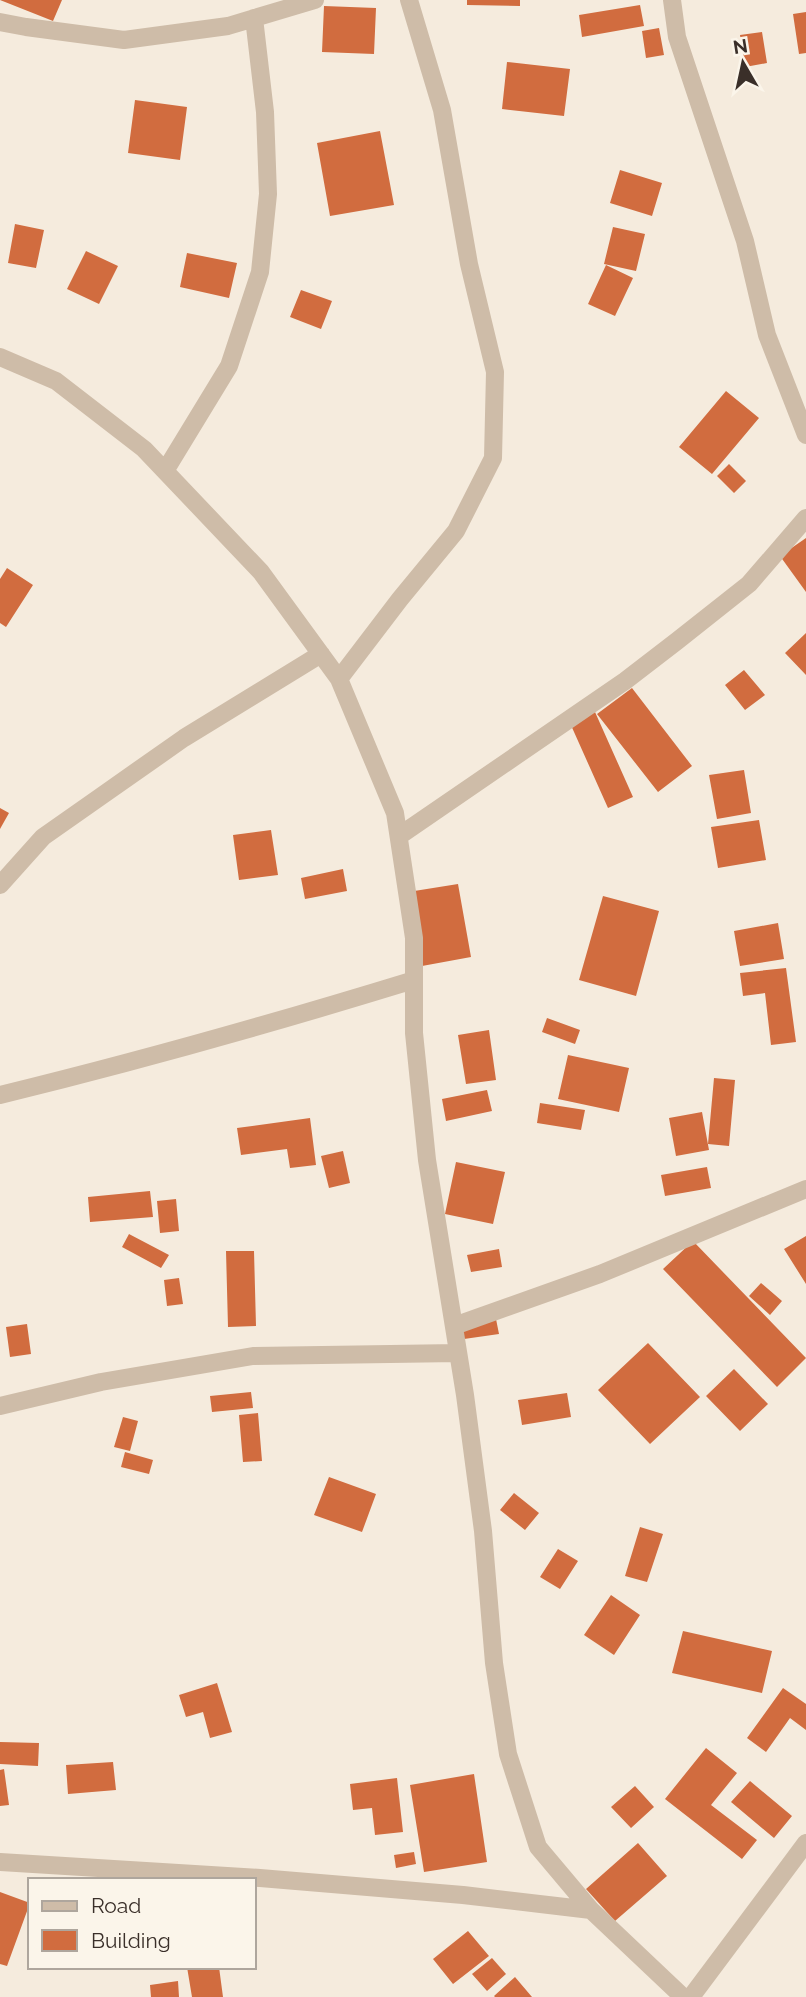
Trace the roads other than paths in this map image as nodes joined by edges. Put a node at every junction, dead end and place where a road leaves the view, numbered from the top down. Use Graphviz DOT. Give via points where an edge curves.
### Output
graph roads {
  1 [pos="315,0"];
  2 [pos="409,0"];
  3 [pos="672,0"];
  4 [pos="254,18"];
  5 [pos="0,22"];
  6 [pos="0,357"];
  7 [pos="806,435"];
  8 [pos="165,471"];
  9 [pos="806,518"];
  10 [pos="321,654"];
  11 [pos="339,679"];
  12 [pos="399,836"];
  13 [pos="0,885"];
  14 [pos="414,980"];
  15 [pos="0,1095"];
  16 [pos="806,1189"];
  17 [pos="454,1326"];
  18 [pos="458,1353"];
  19 [pos="0,1406"];
  20 [pos="806,1843"];
  21 [pos="0,1862"];
  22 [pos="591,1910"];
  23 [pos="682,1997"];
  24 [pos="691,1997"];
  1 -- 4 [label="street"];
  2 -- 11 [label="street" via="442,110 469,264 495,372 494,458 456,531"];
  3 -- 7 [label="street" via="677,37 745,241 767,335"];
  4 -- 5 [label="street" via="228,26 124,40"];
  4 -- 8 [label="street" via="265,112 268,194 260,272 229,366"];
  6 -- 8 [label="street" via="56,381 144,449"];
  8 -- 10 [label="street" via="261,572"];
  9 -- 12 [label="street" via="750,584 625,681"];
  10 -- 11 [label="street"];
  10 -- 13 [label="street" via="184,738 43,837"];
  11 -- 12 [label="street" via="395,813"];
  12 -- 14 [label="street" via="414,939"];
  14 -- 15 [label="street"];
  14 -- 17 [label="street" via="414,1033 427,1160"];
  16 -- 17 [label="street" via="600,1274"];
  17 -- 18 [label="street"];
  18 -- 19 [label="street" via="253,1356 101,1382"];
  18 -- 22 [label="street" via="508,1754 538,1847"];
  20 -- 24 [label="street"];
  21 -- 22 [label="street" via="260,1878"];
  22 -- 23 [label="street"];
}
